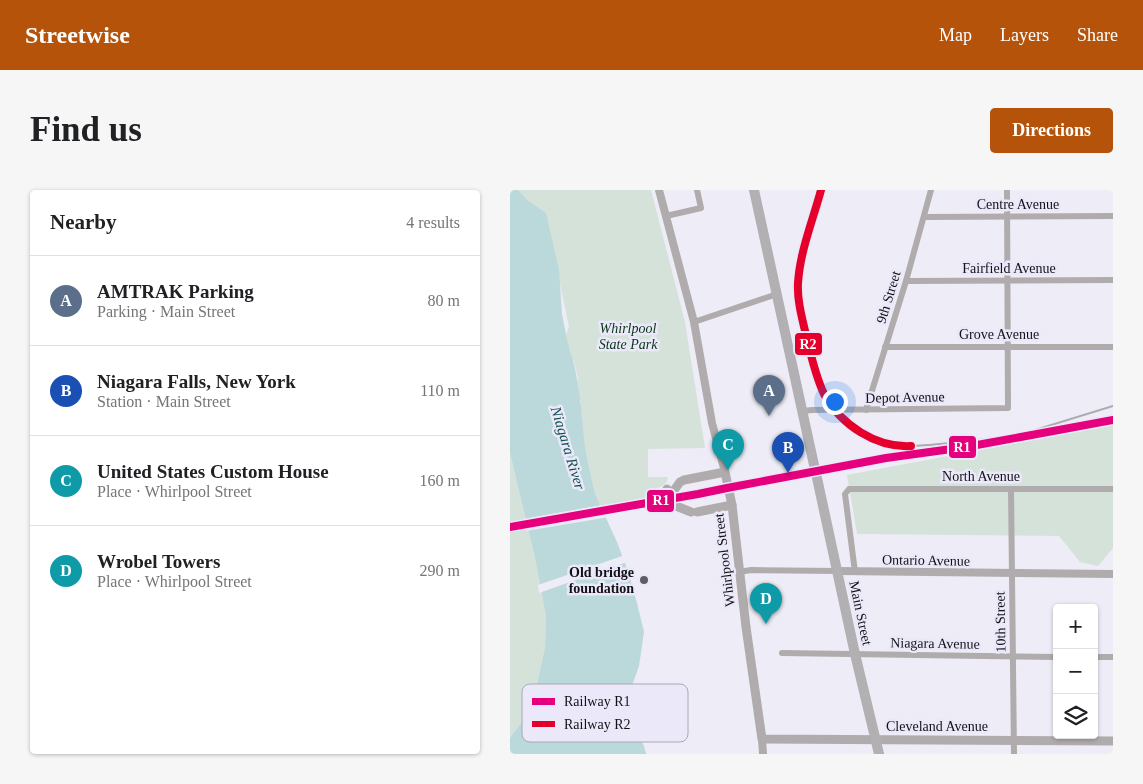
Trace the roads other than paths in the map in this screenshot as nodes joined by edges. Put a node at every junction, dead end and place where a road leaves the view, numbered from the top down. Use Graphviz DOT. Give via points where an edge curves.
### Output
graph roads {
  1 [pos="659,190"];
  2 [pos="698,190"];
  3 [pos="754,190"];
  4 [pos="931,190"];
  5 [pos="1007,190"];
  6 [pos="666,216"];
  7 [pos="1113,216"];
  8 [pos="924,217"];
  9 [pos="1007,217"];
  10 [pos="1007,280"];
  11 [pos="1113,280"];
  12 [pos="906,281"];
  13 [pos="777,294"];
  14 [pos="694,322"];
  15 [pos="885,347"];
  16 [pos="1008,347"];
  17 [pos="1113,347"];
  18 [pos="866,410"];
  19 [pos="803,411"];
  20 [pos="814,464"];
  21 [pos="725,472"];
  22 [pos="817,478"];
  23 [pos="1011,489"];
  24 [pos="1113,489"];
  25 [pos="657,501"];
  26 [pos="732,505"];
  27 [pos="510,528"];
  28 [pos="838,571"];
  29 [pos="739,572"];
  30 [pos="854,572"];
  31 [pos="1012,573"];
  32 [pos="1113,574"];
  33 [pos="782,653"];
  34 [pos="855,654"];
  35 [pos="1013,656"];
  36 [pos="1053,656"];
  37 [pos="1098,657"];
  38 [pos="1113,657"];
  39 [pos="762,739"];
  40 [pos="875,740"];
  41 [pos="1014,740"];
  42 [pos="1113,741"];
  43 [pos="764,754"];
  44 [pos="879,754"];
  45 [pos="1014,754"];
  1 -- 6 [label="street, Whirlpool Street"];
  2 -- 6 [label="street" via="702,208"];
  3 -- 13 [label="main road"];
  4 -- 8 [label="street, 9th Street"];
  5 -- 9 [label="street"];
  6 -- 14 [label="street, Whirlpool Street"];
  7 -- 9 [label="street, Centre Avenue"];
  8 -- 9 [label="street, Centre Avenue"];
  8 -- 12 [label="street, 9th Street"];
  9 -- 10 [label="street"];
  10 -- 11 [label="street, Fairfield Avenue"];
  10 -- 12 [label="street, Fairfield Avenue"];
  10 -- 16 [label="street"];
  12 -- 15 [label="street, 9th Street"];
  13 -- 14 [label="street"];
  13 -- 19 [label="main road"];
  14 -- 21 [label="street, Whirlpool Street" via="712,423"];
  15 -- 16 [label="street, Grove Avenue"];
  15 -- 18 [label="street, 9th Street"];
  16 -- 17 [label="street, Grove Avenue"];
  16 -- 18 [label="street, Depot Avenue" via="1008,408"];
  18 -- 19 [label="street, Depot Avenue"];
  19 -- 20 [label="main road"];
  21 -- 25 [label="main road" via="688,479"];
  21 -- 26 [label="main road, Whirlpool Street"];
  22 -- 28 [label="main road, Main Street"];
  23 -- 24 [label="street, North Avenue"];
  23 -- 30 [label="street, North Avenue" via="849,489 845,494"];
  23 -- 31 [label="street, 10th Street"];
  25 -- 26 [label="main road" via="694,512"];
  25 -- 27 [label="main road"];
  26 -- 29 [label="main road, Whirlpool Street"];
  28 -- 29 [label="street, Ontario Avenue"];
  28 -- 30 [label="street, Ontario Avenue"];
  28 -- 34 [label="main road, Main Street"];
  29 -- 39 [label="main road, Whirlpool Street"];
  30 -- 31 [label="street, Ontario Avenue"];
  31 -- 32 [label="street, Ontario Avenue"];
  31 -- 35 [label="street, 10th Street"];
  33 -- 34 [label="street, Niagara Avenue"];
  34 -- 35 [label="street, Niagara Avenue"];
  34 -- 40 [label="main road, Main Street"];
  35 -- 36 [label="street, Niagara Avenue"];
  35 -- 41 [label="street, 10th Street"];
  37 -- 38 [label="street"];
  39 -- 40 [label="main road, Cleveland Avenue"];
  39 -- 43 [label="street, Whirlpool Street"];
  40 -- 41 [label="main road, Cleveland Avenue"];
  40 -- 44 [label="main road, Main Street"];
  41 -- 42 [label="main road, Cleveland Avenue"];
  41 -- 45 [label="street, 10th Street"];
}
